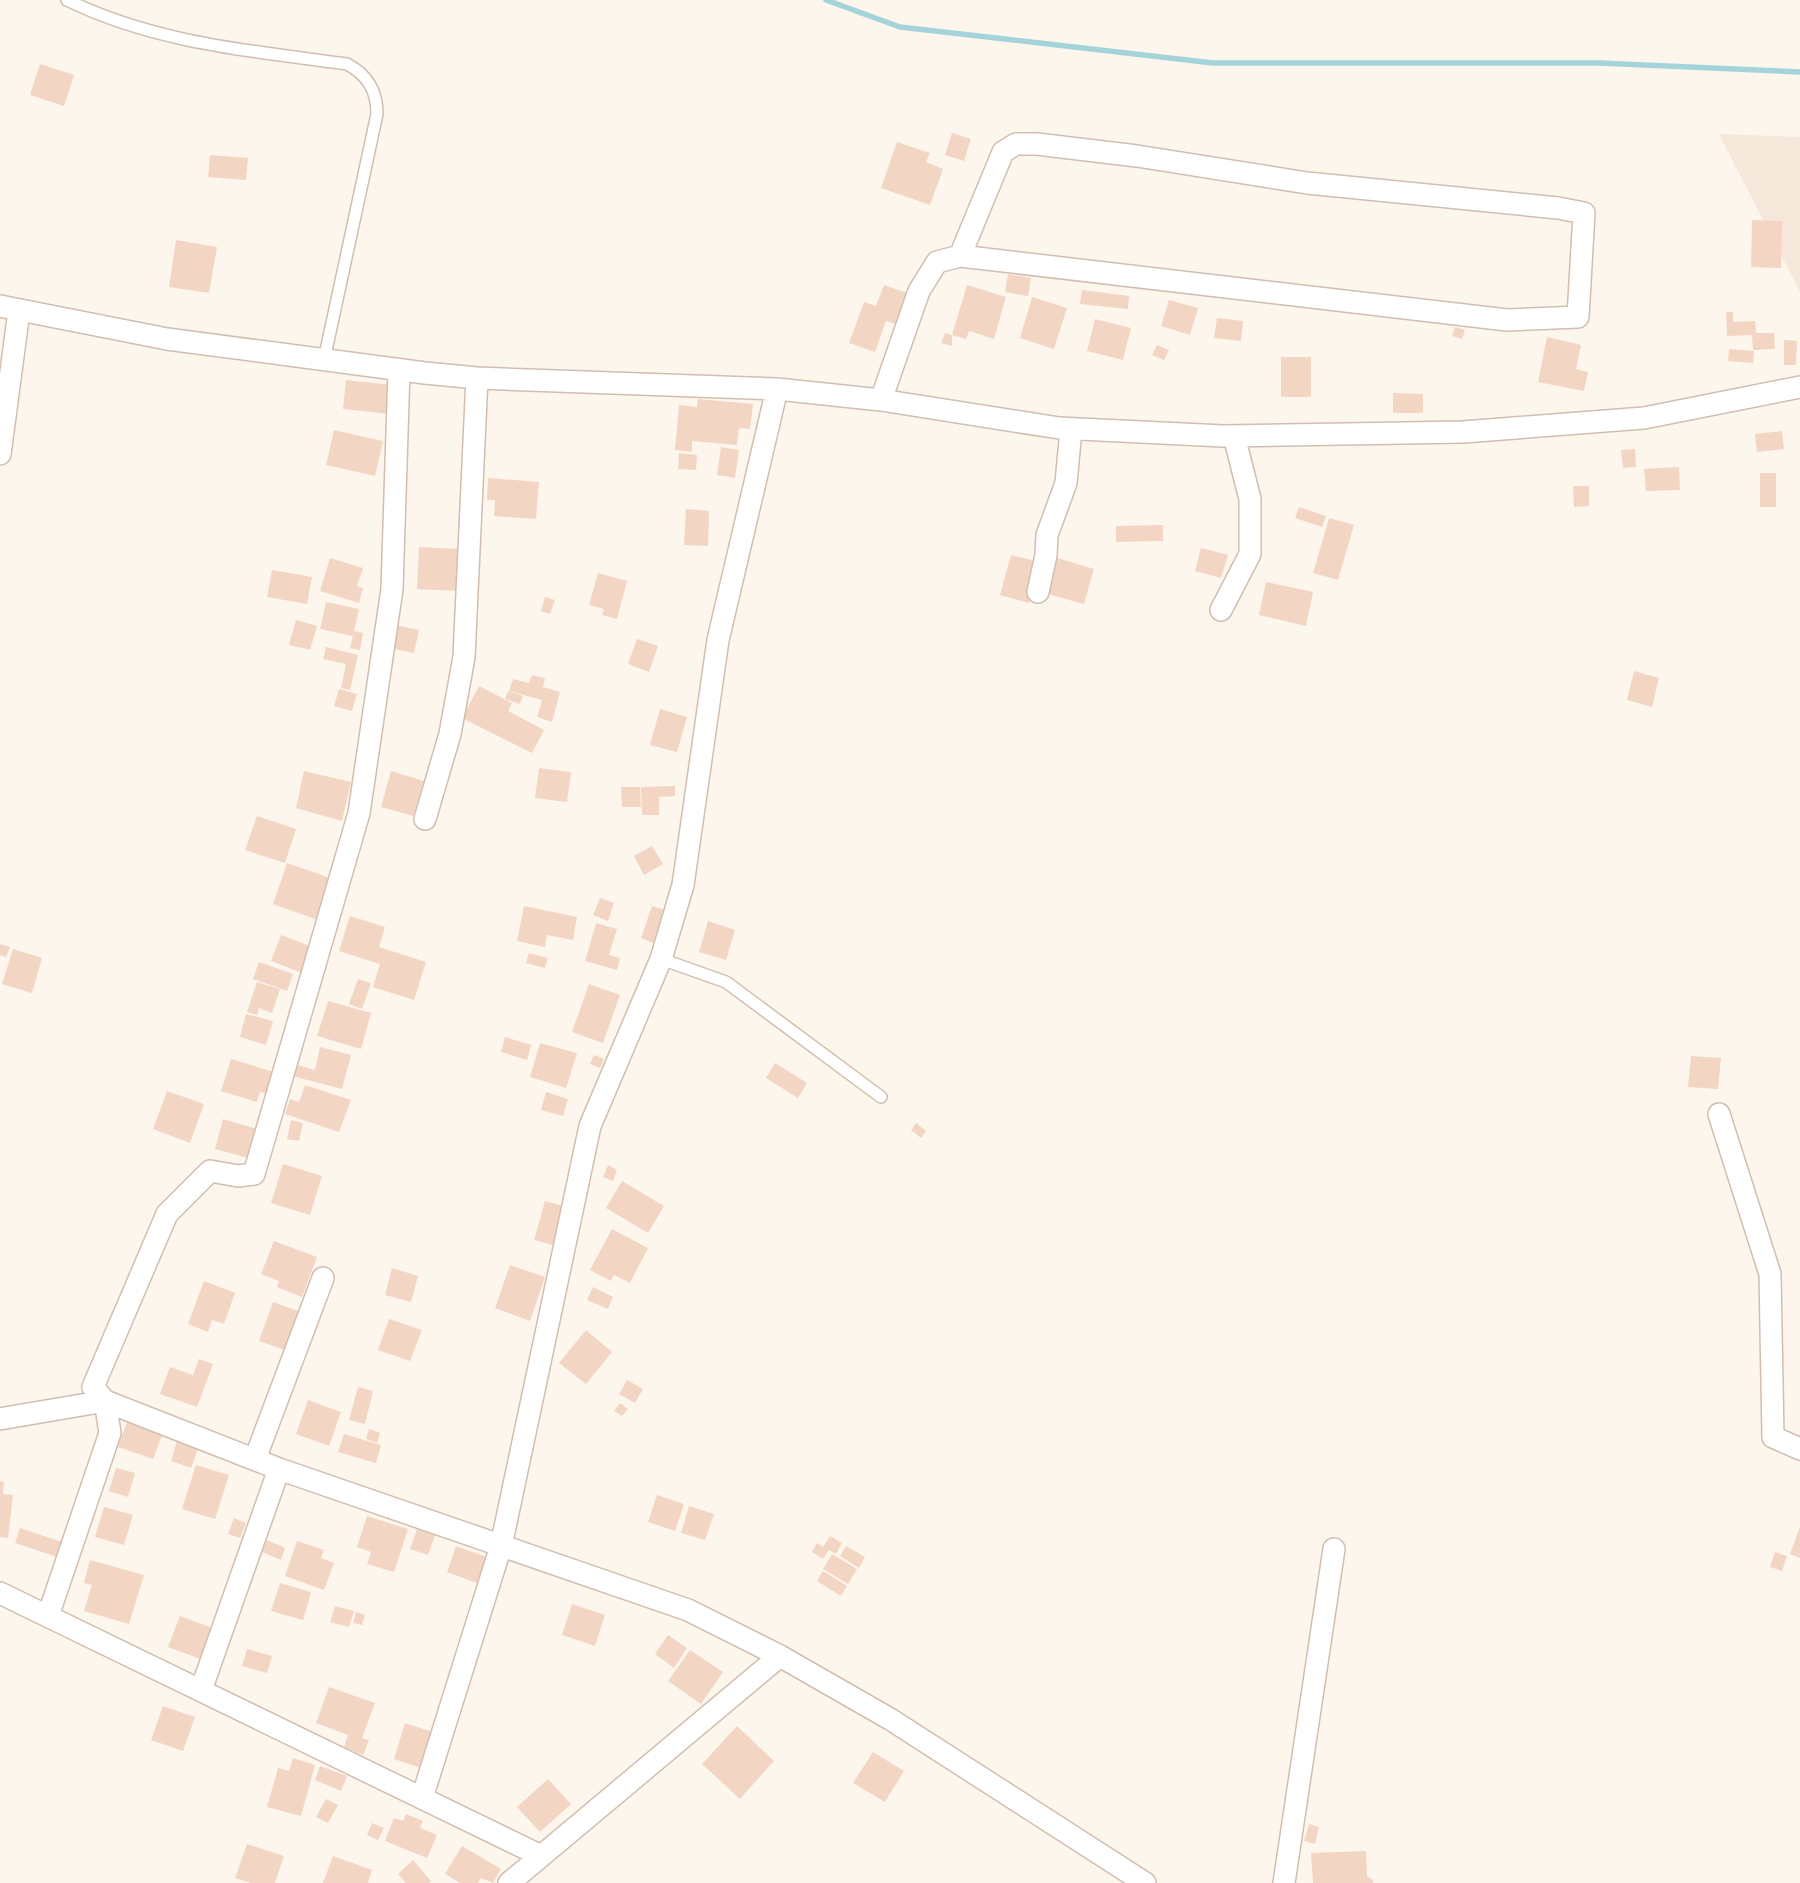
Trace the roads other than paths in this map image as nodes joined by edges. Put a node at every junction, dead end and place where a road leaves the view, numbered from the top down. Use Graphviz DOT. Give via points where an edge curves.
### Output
graph roads {
  1 [pos="66,0"];
  2 [pos="960,256"];
  3 [pos="9,309"];
  4 [pos="324,360"];
  5 [pos="399,370"];
  6 [pos="477,378"];
  7 [pos="1800,386"];
  8 [pos="776,389"];
  9 [pos="881,400"];
  10 [pos="1071,429"];
  11 [pos="1234,436"];
  12 [pos="0,454"];
  13 [pos="1038,592"];
  14 [pos="1221,610"];
  15 [pos="425,819"];
  16 [pos="661,959"];
  17 [pos="881,1096"];
  18 [pos="1719,1114"];
  19 [pos="323,1278"];
  20 [pos="104,1401"];
  21 [pos="0,1419"];
  22 [pos="1800,1448"];
  23 [pos="255,1459"];
  24 [pos="279,1469"];
  25 [pos="501,1546"];
  26 [pos="1334,1549"];
  27 [pos="0,1593"];
  28 [pos="48,1616"];
  29 [pos="780,1656"];
  30 [pos="201,1690"];
  31 [pos="422,1798"];
  32 [pos="539,1855"];
  33 [pos="508,1883"];
  34 [pos="1145,1883"];
  35 [pos="1284,1883"];
  1 -- 4 [label="lane" via="92,12 180,40 347,64 369,81 374,91 377,114"];
  2 -- 2 [label="street" via="1003,152 1016,144 1138,156 1307,183 1584,213 1578,317 1506,320"];
  2 -- 9 [label="street" via="937,262 919,290"];
  3 -- 4 [label="street" via="167,339"];
  3 -- 12 [label="street"];
  4 -- 5 [label="street"];
  5 -- 6 [label="street"];
  5 -- 20 [label="street" via="392,589 359,813 345,862 254,1174 238,1176 210,1171 166,1214 93,1386"];
  6 -- 8 [label="street"];
  6 -- 15 [label="street" via="464,657 450,734"];
  7 -- 11 [label="street" via="1644,418 1463,432"];
  8 -- 9 [label="street"];
  8 -- 16 [label="street" via="718,640 683,885"];
  9 -- 10 [label="street"];
  10 -- 11 [label="street"];
  10 -- 13 [label="street" via="1066,484 1047,535"];
  11 -- 14 [label="street" via="1250,499 1250,554"];
  16 -- 17 [label="lane" via="726,982"];
  16 -- 25 [label="street" via="590,1126"];
  18 -- 22 [label="street" via="1770,1274 1774,1437"];
  19 -- 23 [label="street"];
  20 -- 21 [label="street"];
  20 -- 23 [label="street"];
  20 -- 28 [label="street" via="110,1433"];
  23 -- 24 [label="street"];
  24 -- 25 [label="street"];
  24 -- 30 [label="street"];
  25 -- 29 [label="street" via="688,1610"];
  25 -- 31 [label="street"];
  26 -- 35 [label="street"];
  27 -- 28 [label="street"];
  28 -- 30 [label="street"];
  29 -- 32 [label="street"];
  29 -- 34 [label="street" via="890,1719"];
  30 -- 31 [label="street"];
  31 -- 32 [label="street"];
  32 -- 33 [label="street"];
}
